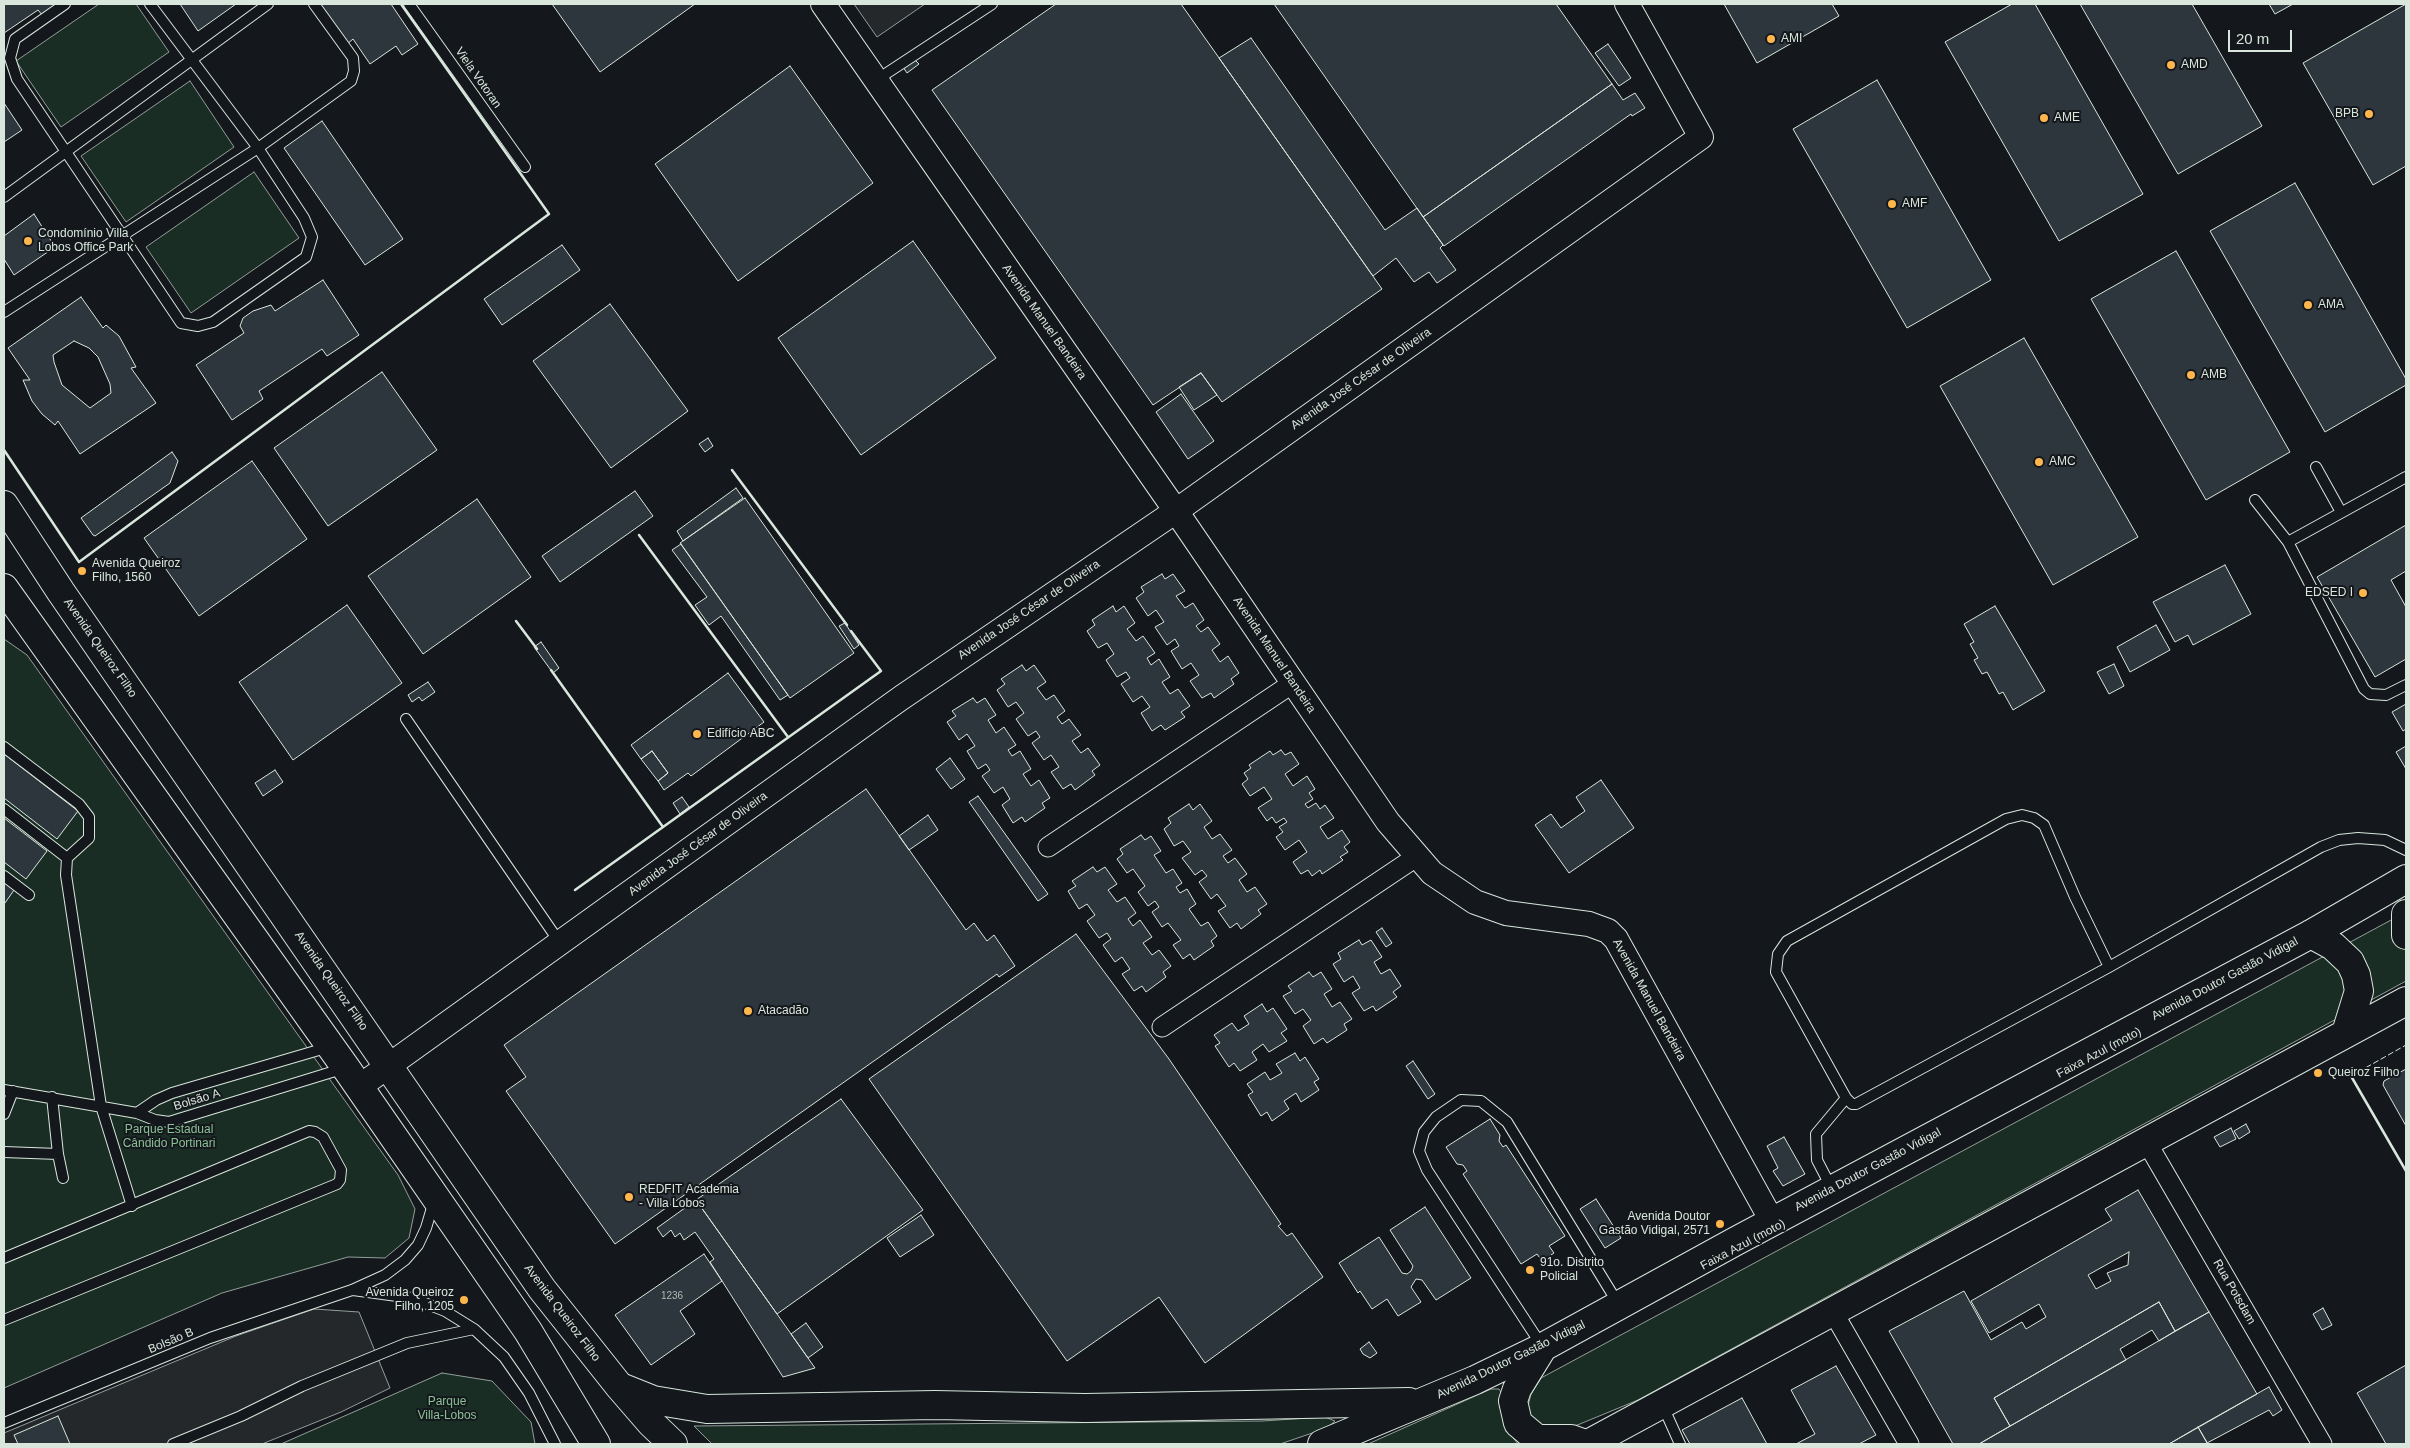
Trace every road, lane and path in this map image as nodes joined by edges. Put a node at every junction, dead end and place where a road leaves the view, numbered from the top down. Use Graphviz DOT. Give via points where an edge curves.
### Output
graph roads {
  1 [pos="65,4"];
  2 [pos="150,4"];
  3 [pos="268,4"];
  4 [pos="314,4"];
  5 [pos="409,4"];
  6 [pos="822,4"];
  7 [pos="992,4"];
  8 [pos="1627,4"];
  9 [pos="192,60"];
  10 [pos="878,83"];
  11 [pos="258,148"];
  12 [pos="66,151"];
  13 [pos="525,167"];
  14 [pos="4,197"];
  15 [pos="122,235"];
  16 [pos="4,312"];
  17 [pos="2316,467"];
  18 [pos="2406,476"];
  19 [pos="2255,500"];
  20 [pos="4,505"];
  21 [pos="1176,511"];
  22 [pos="2342,512"];
  23 [pos="2288,542"];
  24 [pos="4,588"];
  25 [pos="16,616"];
  26 [pos="1294,683"];
  27 [pos="2406,686"];
  28 [pos="406,719"];
  29 [pos="4,747"];
  30 [pos="4,809"];
  31 [pos="1048,847"];
  32 [pos="2406,850"];
  33 [pos="1416,857"];
  34 [pos="67,858"];
  35 [pos="4,876"];
  36 [pos="2406,879"];
  37 [pos="2406,889"];
  38 [pos="29,896"];
  39 [pos="2406,914"];
  40 [pos="2314,935"];
  41 [pos="2406,935"];
  42 [pos="560,943"];
  43 [pos="2109,967"];
  44 [pos="2406,1001"];
  45 [pos="1162,1027"];
  46 [pos="2346,1034"];
  47 [pos="330,1046"];
  48 [pos="389,1065"];
  49 [pos="353,1078"];
  50 [pos="8,1090"];
  51 [pos="52,1097"];
  52 [pos="1846,1098"];
  53 [pos="101,1106"];
  54 [pos="137,1113"];
  55 [pos="4,1114"];
  56 [pos="2146,1141"];
  57 [pos="4,1152"];
  58 [pos="58,1154"];
  59 [pos="62,1178"];
  60 [pos="1832,1189"];
  61 [pos="434,1198"];
  62 [pos="132,1206"];
  63 [pos="1772,1221"];
  64 [pos="4,1258"];
  65 [pos="352,1290"];
  66 [pos="1619,1305"];
  67 [pos="1833,1312"];
  68 [pos="4,1320"];
  69 [pos="474,1329"];
  70 [pos="1540,1350"];
  71 [pos="619,1386"];
  72 [pos="1426,1401"];
  73 [pos="1662,1404"];
  74 [pos="4,1423"];
  75 [pos="595,1442"];
  76 [pos="173,1444"];
  77 [pos="555,1444"];
  78 [pos="673,1444"];
  79 [pos="1322,1444"];
  80 [pos="1337,1444"];
  81 [pos="1587,1444"];
  82 [pos="1680,1444"];
  83 [pos="1908,1444"];
  84 [pos="2322,1444"];
  1 -- 12 [label="lane" via="15,39 10,58 17,79"];
  2 -- 9 [label="lane"];
  3 -- 9 [label="lane"];
  4 -- 11 [label="lane" via="353,58 351,81"];
  5 -- 13 [label="lane, Viela Votoran"];
  6 -- 10 [label="street, Avenida Manuel Bandeira"];
  7 -- 10 [label="lane" via="887,73"];
  8 -- 21 [label="street, Avenida José César de Oliveira" via="1701,137"];
  9 -- 11 [label="lane"];
  9 -- 12 [label="lane"];
  10 -- 21 [label="street, Avenida Manuel Bandeira"];
  11 -- 15 [label="lane"];
  11 -- 15 [label="lane" via="304,218 312,237 306,257 213,322 198,326 181,324"];
  12 -- 14 [label="lane"];
  12 -- 15 [label="lane"];
  15 -- 16 [label="lane"];
  17 -- 22 [label="lane"];
  18 -- 22 [label="lane"];
  19 -- 23 [label="lane"];
  20 -- 48 [label="highway, Avenida Queiroz Filho"];
  21 -- 26 [label="street, Avenida Manuel Bandeira"];
  21 -- 42 [label="street, Avenida José César de Oliveira" via="901,698"];
  22 -- 23 [label="lane"];
  23 -- 27 [label="lane" via="2364,689 2370,694 2386,695"];
  24 -- 25 [label="highway"];
  25 -- 47 [label="highway"];
  26 -- 31 [label="street"];
  26 -- 33 [label="street, Avenida Manuel Bandeira" via="1388,822"];
  28 -- 42 [label="lane"];
  29 -- 34 [label="lane" via="80,804 89,818 89,838"];
  30 -- 34 [label="lane"];
  32 -- 43 [label="lane" via="2385,840 2358,838 2339,840 2321,847"];
  33 -- 45 [label="street"];
  33 -- 63 [label="street, Avenida Manuel Bandeira" via="1448,886 1475,902 1506,913 1589,924 1608,931 1616,939"];
  34 -- 53 [label="lane" via="66,875"];
  35 -- 38 [label="lane"];
  36 -- 40 [label="highway, Avenida Doutor Gastão Vidigal"];
  37 -- 40 [label="street, Faixa Azul (moto)"];
  39 -- 41 [label="highway"];
  40 -- 46 [label="highway" via="2333,946 2350,962 2356,975 2359,991"];
  40 -- 60 [label="highway, Avenida Doutor Gastão Vidigal"];
  40 -- 70 [label="street, Faixa Azul (moto)"];
  42 -- 48 [label="street, Avenida José César de Oliveira"];
  43 -- 52 [label="lane" via="1856,1104"];
  43 -- 52 [label="lane" via="2044,826 2034,818 2022,815 2006,819 1787,941 1778,954 1776,972"];
  44 -- 46 [label="highway"];
  46 -- 56 [label="highway"];
  47 -- 49 [label="highway"];
  47 -- 54 [label="lane, Bolsão A" via="172,1093"];
  48 -- 49 [label="street, Avenida José César de Oliveira"];
  48 -- 71 [label="highway, Avenida Queiroz Filho" via="542,1289"];
  49 -- 54 [label="lane, Bolsão A" via="170,1122"];
  49 -- 61 [label="highway"];
  50 -- 51 [label="lane"];
  50 -- 55 [label="lane"];
  51 -- 53 [label="lane"];
  51 -- 58 [label="lane"];
  52 -- 60 [label="lane" via="1816,1134 1816,1160"];
  53 -- 54 [label="lane"];
  53 -- 62 [label="lane"];
  56 -- 67 [label="highway"];
  56 -- 84 [label="street, Rua Potsdam"];
  57 -- 58 [label="lane"];
  58 -- 59 [label="lane"];
  60 -- 63 [label="highway, Avenida Doutor Gastão Vidigal"];
  61 -- 65 [label="lane, Bolsão B" via="418,1245 385,1275"];
  61 -- 75 [label="highway" via="528,1332"];
  62 -- 64 [label="lane"];
  62 -- 68 [label="lane" via="309,1131 322,1137 341,1170 337,1184"];
  63 -- 66 [label="highway, Avenida Doutor Gastão Vidigal"];
  65 -- 69 [label="lane, Bolsão B" via="412,1298 445,1311"];
  65 -- 74 [label="lane, Bolsão B" via="210,1338"];
  66 -- 70 [label="highway, Avenida Doutor Gastão Vidigal"];
  66 -- 70 [label="lane" via="1508,1122 1481,1101 1461,1100 1436,1116 1424,1132 1419,1151 1426,1170"];
  67 -- 73 [label="highway"];
  67 -- 83 [label="street"];
  69 -- 76 [label="lane" via="407,1343"];
  69 -- 77 [label="lane, Bolsão B" via="504,1357 529,1393"];
  70 -- 72 [label="highway, Avenida Doutor Gastão Vidigal"];
  70 -- 80 [label="street, Faixa Azul (moto)"];
  70 -- 81 [label="highway" via="1513,1401 1518,1424 1537,1439 1572,1439"];
  71 -- 72 [label="highway" via="653,1400 707,1409 934,1404 1085,1408"];
  71 -- 78 [label="highway, Avenida Queiroz Filho"];
  72 -- 79 [label="highway, Avenida Doutor Gastão Vidigal"];
  73 -- 81 [label="highway"];
  73 -- 82 [label="lane"];
}
